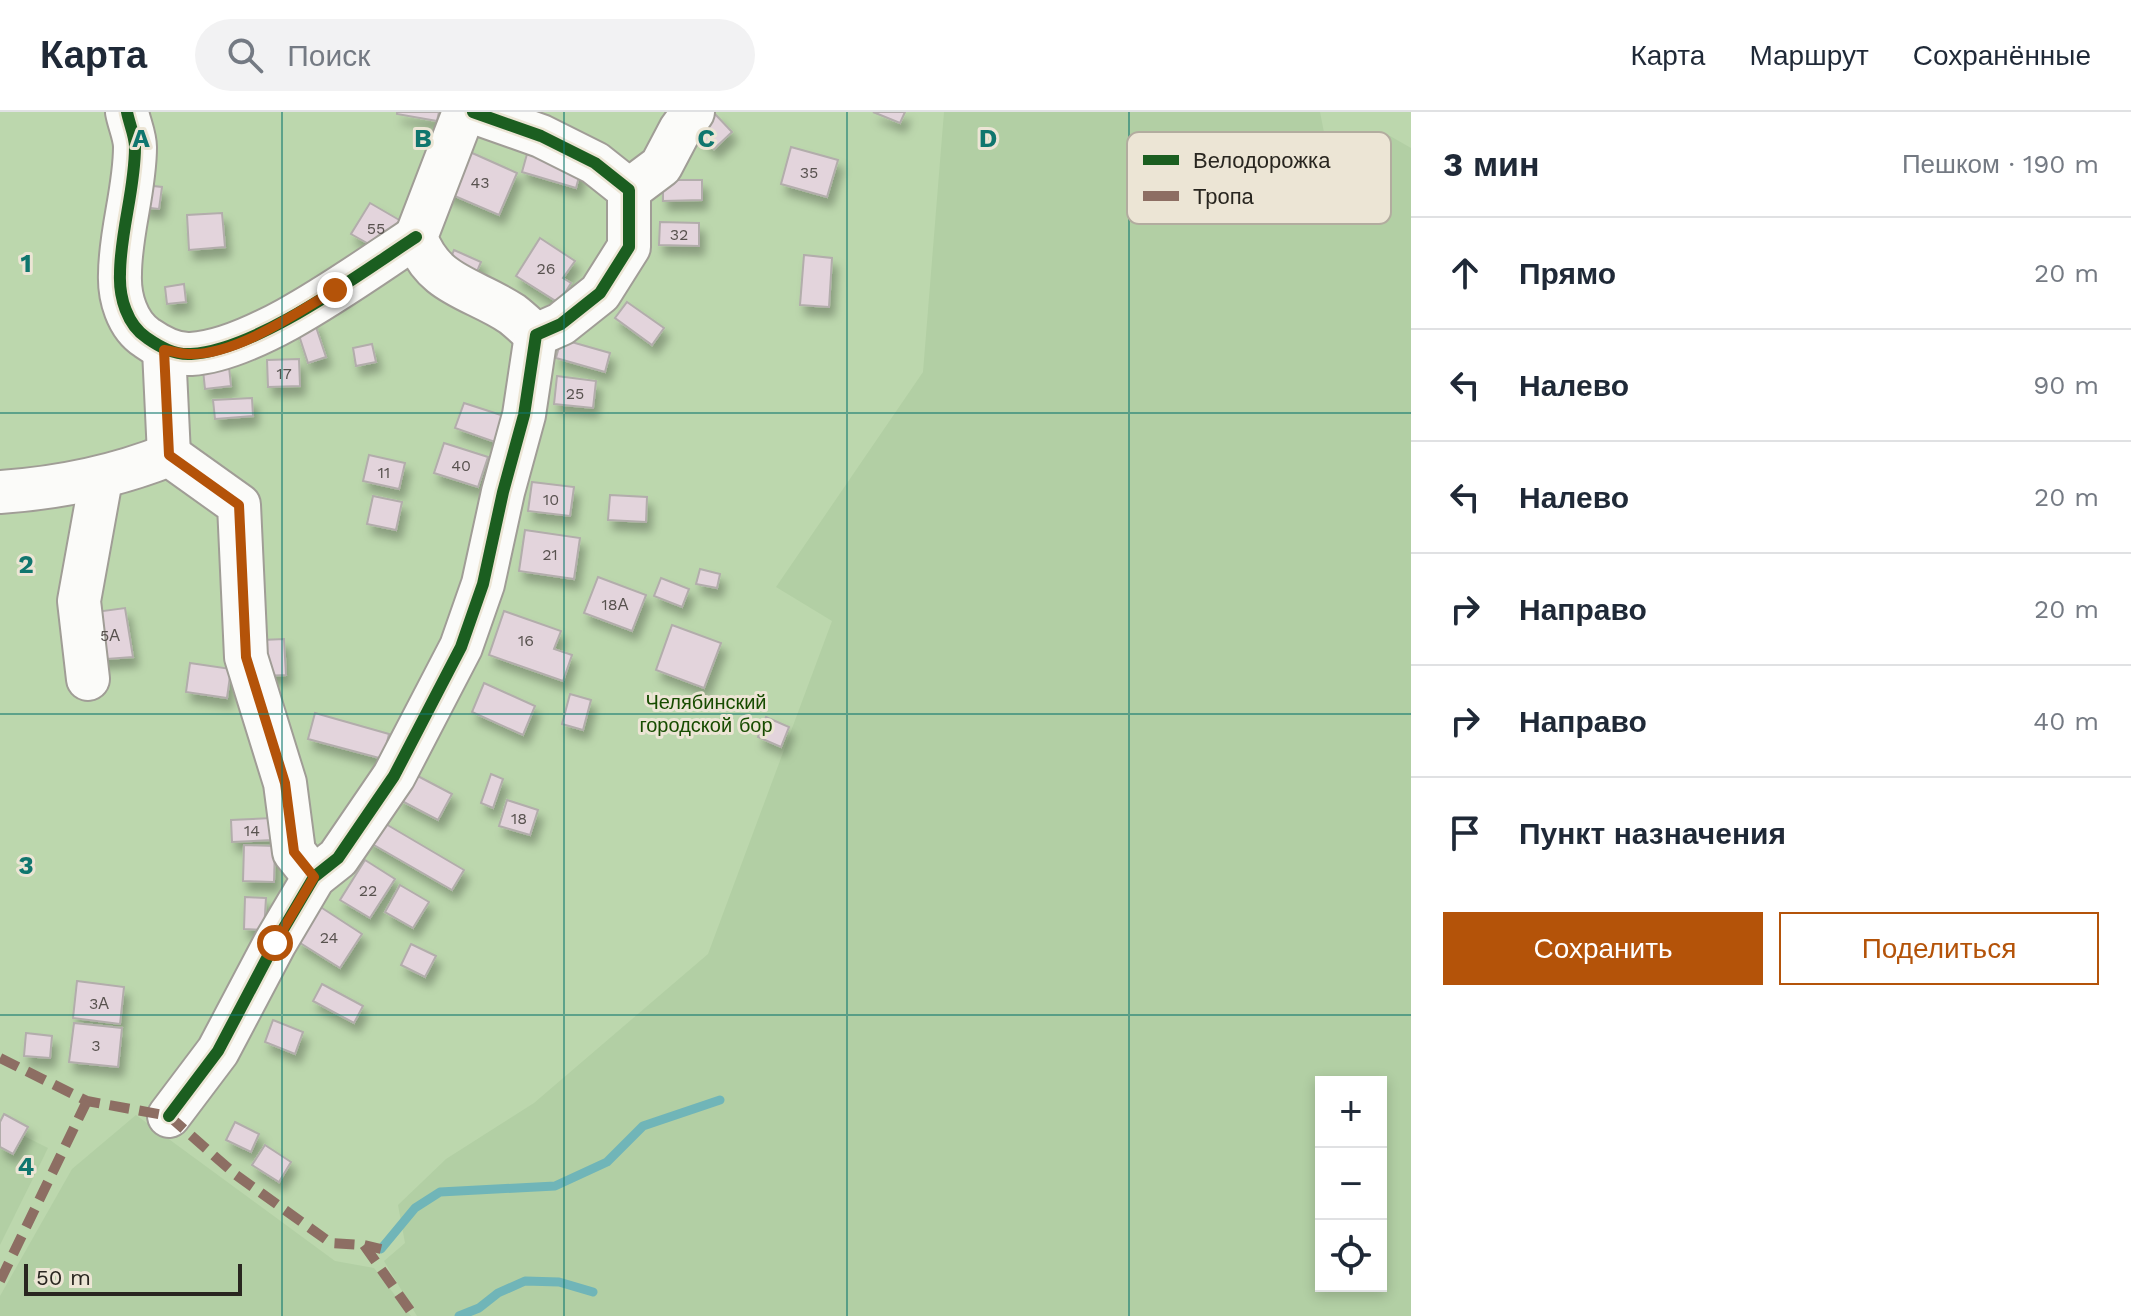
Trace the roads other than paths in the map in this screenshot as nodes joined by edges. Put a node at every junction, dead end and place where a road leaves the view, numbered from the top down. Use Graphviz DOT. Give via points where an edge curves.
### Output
graph roads {
  1 [pos="127,112"];
  2 [pos="464,112"];
  3 [pos="473,112"];
  4 [pos="693,112"];
  5 [pos="629,190"];
  6 [pos="416,237"];
  7 [pos="536,335"];
  8 [pos="164,350"];
  9 [pos="169,455"];
  10 [pos="101,479"];
  11 [pos="0,492"];
  12 [pos="88,679"];
  13 [pos="314,877"];
  14 [pos="169,1116"];
  1 -- 8 [label="street" via="135,145 120,275 123,304 140,334"];
  2 -- 6 [label="street"];
  3 -- 5 [label="street" via="541,136 595,163"];
  4 -- 5 [label="street" via="661,166"];
  5 -- 7 [label="street" via="629,247 600,293 561,324"];
  6 -- 7 [label="street" via="422,255 442,277 512,314"];
  6 -- 8 [label="street" via="323,297 227,348 189,354"];
  7 -- 13 [label="street" via="524,415 483,584 461,647 394,776 338,858"];
  8 -- 9 [label="street"];
  9 -- 10 [label="street"];
  9 -- 13 [label="street" via="239,505 246,657 285,783 294,852"];
  10 -- 11 [label="street"];
  10 -- 12 [label="street" via="79,601"];
  13 -- 14 [label="street" via="218,1051"];
}
